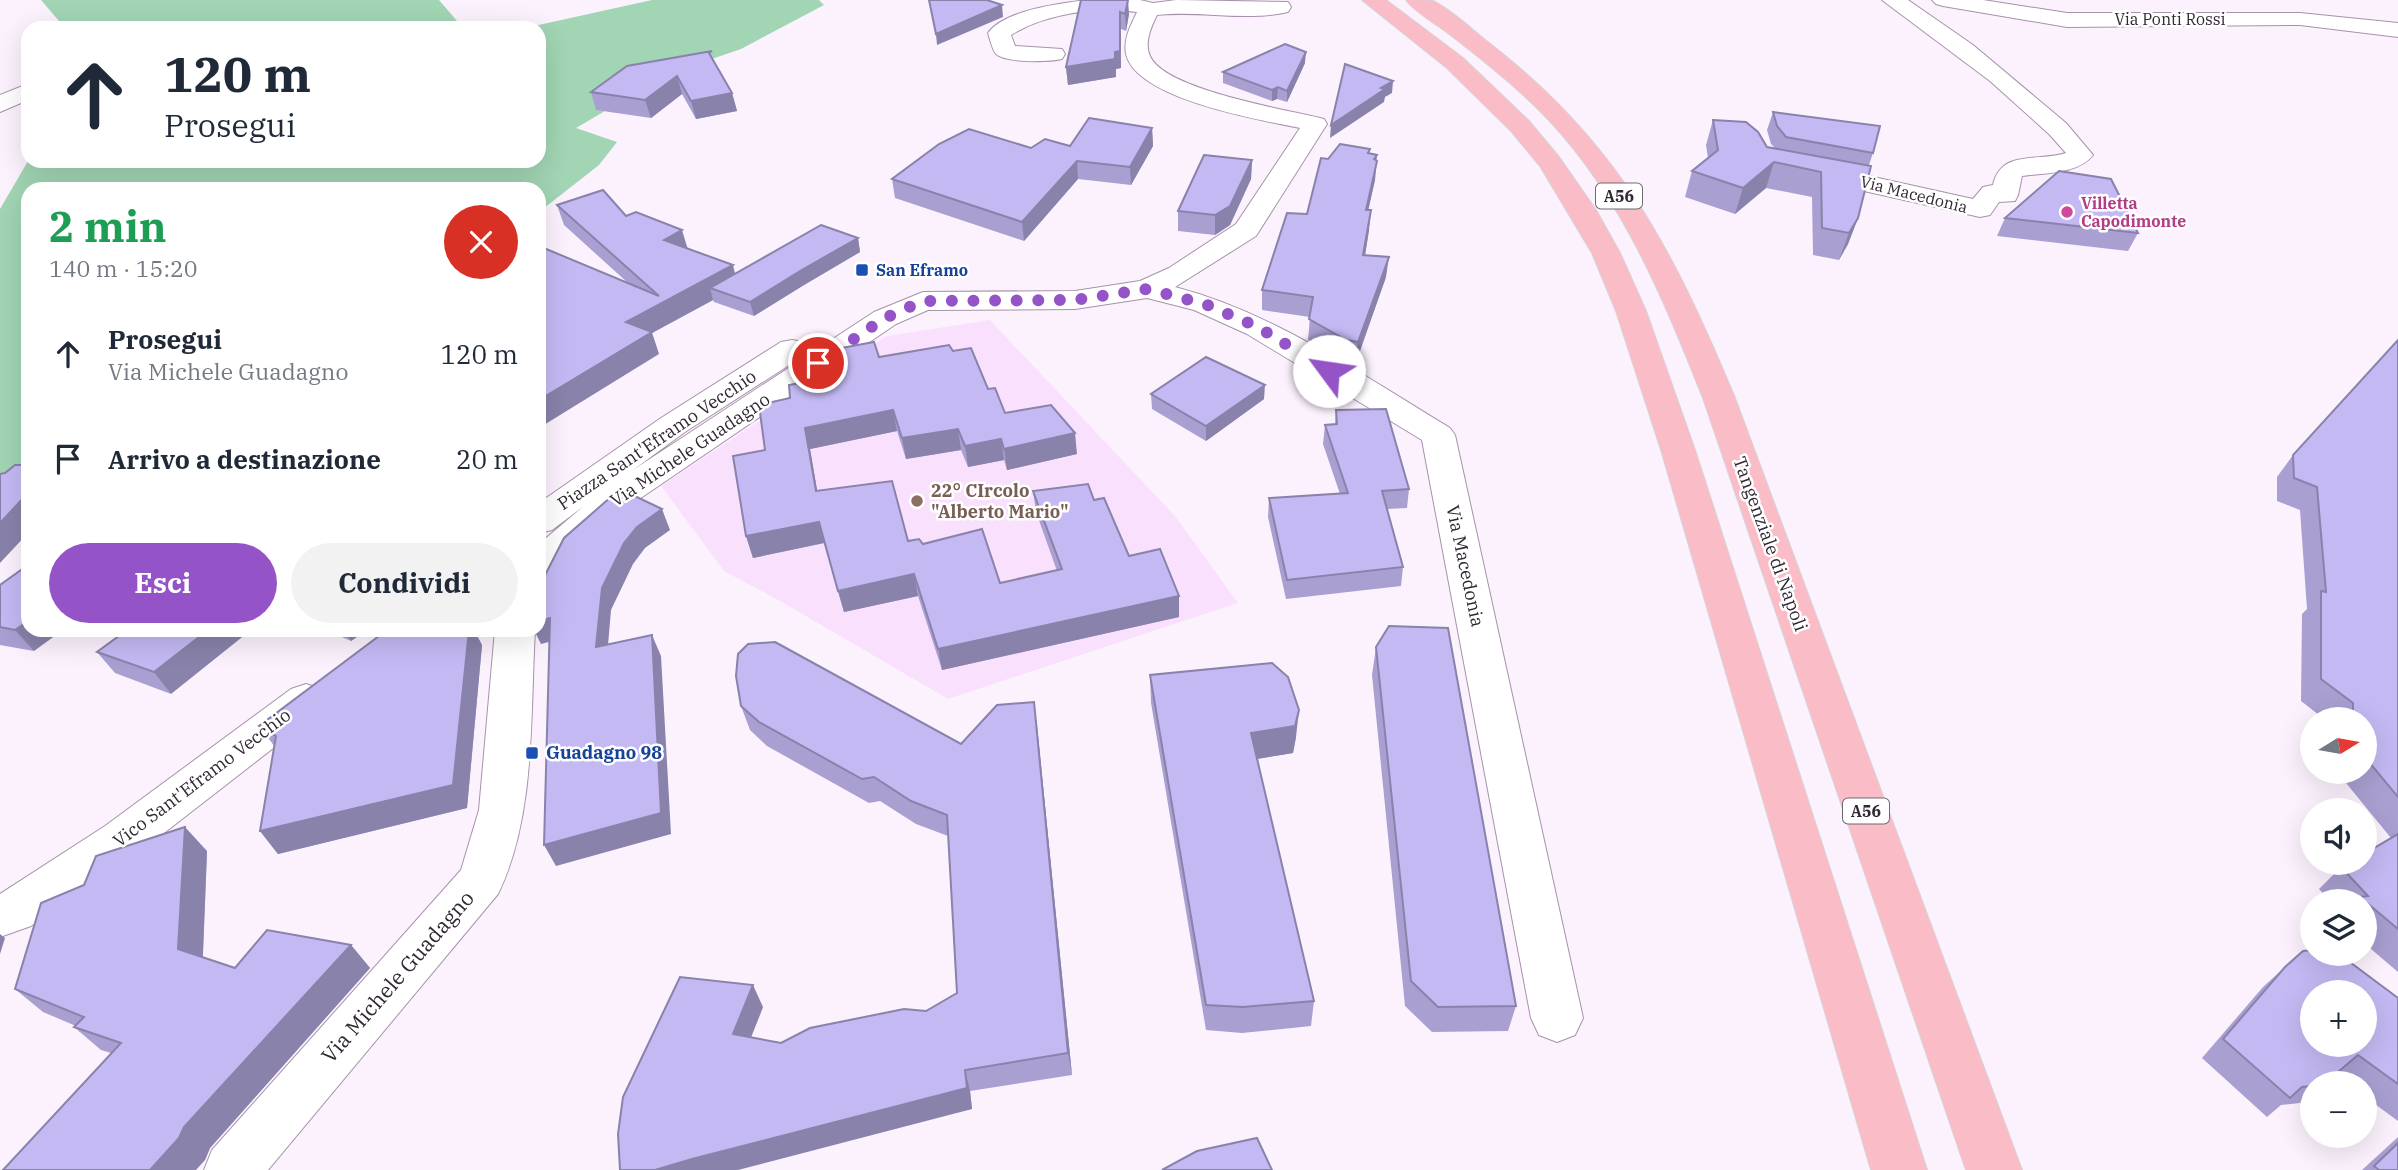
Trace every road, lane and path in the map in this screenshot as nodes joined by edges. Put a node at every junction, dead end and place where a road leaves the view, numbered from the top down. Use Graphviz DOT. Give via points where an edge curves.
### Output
graph roads {
  1 [pos="1373,0"];
  2 [pos="1417,0"];
  3 [pos="1894,0"];
  4 [pos="1943,0"];
  5 [pos="1280,7"];
  6 [pos="1149,10"];
  7 [pos="2398,30"];
  8 [pos="1055,54"];
  9 [pos="21,94"];
  10 [pos="0,105"];
  11 [pos="1787,167"];
  12 [pos="1147,289"];
  13 [pos="885,318"];
  14 [pos="546,516"];
  15 [pos="546,560"];
  16 [pos="514,637"];
  17 [pos="332,680"];
  18 [pos="0,916"];
  19 [pos="1557,1018"];
  20 [pos="232,1170"];
  21 [pos="1899,1170"];
  22 [pos="1994,1170"];
  1 -- 21 [label="highway, A56" via="1482,87 1550,162 1611,265 1679,453"];
  2 -- 22 [label="highway, Tangenziale di Napoli / A56" via="1489,53 1558,116 1652,247 1684,310"];
  3 -- 11 [label="street, Via Macedonia" via="2000,77 2069,139 2080,155 2070,161 2014,169 2005,195 1993,193 1980,209"];
  4 -- 7 [label="street, Via Ponti Rossi" via="2067,20 2300,19"];
  5 -- 6 [label="street"];
  6 -- 8 [label="street" via="1135,5 1045,12 999,33 1005,50 1011,53"];
  6 -- 12 [label="street, Via Macedonia" via="1136,36 1139,60 1153,77 1249,111 1315,124 1246,230"];
  9 -- 10 [label="street"];
  12 -- 13 [label="street, Via Macedonia" via="1075,300 923,301"];
  12 -- 19 [label="street, Via Macedonia" via="1205,304 1258,327 1438,435"];
  13 -- 14 [label="street, Piazza Sant'Eframo Vecchio" via="865,308 844,315 673,425"];
  13 -- 15 [label="street, Via Michele Guadagno" via="616,498"];
  16 -- 20 [label="street, Via Michele Guadagno" via="502,810 481,880"];
  17 -- 18 [label="street, Vico Sant'Eframo Vecchio" via="121,840 15,911"];
}
